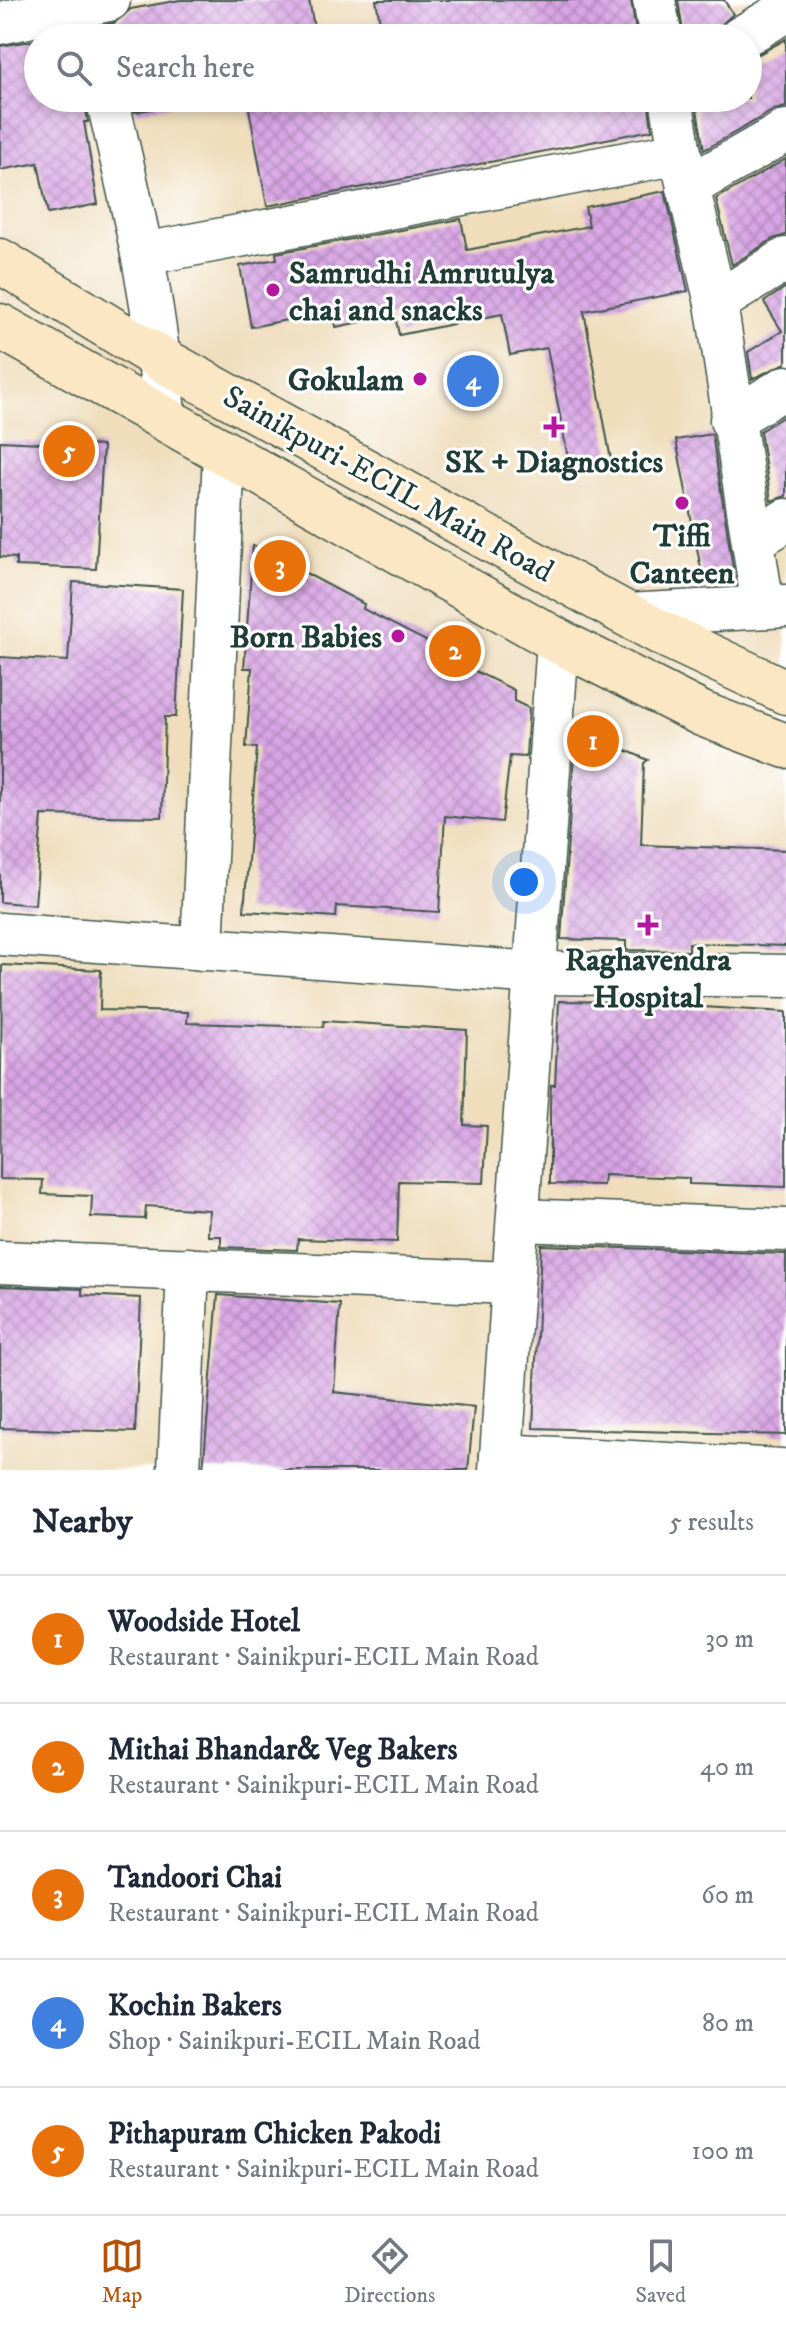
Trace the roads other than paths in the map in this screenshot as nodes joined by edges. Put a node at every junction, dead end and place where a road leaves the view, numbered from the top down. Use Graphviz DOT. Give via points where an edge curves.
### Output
graph roads {
  1 [pos="654,0"];
  2 [pos="93,11"];
  3 [pos="786,11"];
  4 [pos="0,23"];
  5 [pos="658,24"];
  6 [pos="762,25"];
  7 [pos="110,112"];
  8 [pos="674,112"];
  9 [pos="786,131"];
  10 [pos="684,170"];
  11 [pos="143,254"];
  12 [pos="786,259"];
  13 [pos="0,261"];
  14 [pos="716,303"];
  15 [pos="0,326"];
  16 [pos="161,359"];
  17 [pos="786,387"];
  18 [pos="164,418"];
  19 [pos="731,420"];
  20 [pos="224,452"];
  21 [pos="769,531"];
  22 [pos="774,606"];
  23 [pos="628,615"];
  24 [pos="558,641"];
  25 [pos="786,692"];
  26 [pos="786,746"];
  27 [pos="0,934"];
  28 [pos="202,949"];
  29 [pos="537,973"];
  30 [pos="786,976"];
  31 [pos="518,1220"];
  32 [pos="786,1230"];
  33 [pos="0,1262"];
  34 [pos="188,1269"];
  35 [pos="511,1283"];
  36 [pos="500,1462"];
  37 [pos="179,1470"];
  38 [pos="758,1470"];
  1 -- 5 [label="street"];
  2 -- 4 [label="street"];
  3 -- 6 [label="street"];
  7 -- 11 [label="street"];
  8 -- 10 [label="street"];
  9 -- 10 [label="street"];
  10 -- 11 [label="street"];
  10 -- 14 [label="street"];
  11 -- 16 [label="street"];
  12 -- 14 [label="street"];
  13 -- 16 [label="main road, Sainikpuri-ECIL Main Road"];
  14 -- 19 [label="street"];
  15 -- 18 [label="main road, Sainikpuri-ECIL Main Road"];
  16 -- 18 [label="street"];
  16 -- 23 [label="main road, Sainikpuri-ECIL Main Road"];
  17 -- 19 [label="street"];
  18 -- 20 [label="main road, Sainikpuri-ECIL Main Road"];
  19 -- 21 [label="street"];
  20 -- 24 [label="main road, Sainikpuri-ECIL Main Road"];
  20 -- 28 [label="street"];
  21 -- 22 [label="street"];
  22 -- 23 [label="street"];
  23 -- 25 [label="main road, Sainikpuri-ECIL Main Road"];
  24 -- 26 [label="main road, Sainikpuri-ECIL Main Road" via="702,714"];
  24 -- 29 [label="street"];
  27 -- 28 [label="street"];
  28 -- 29 [label="street"];
  29 -- 30 [label="street"];
  29 -- 31 [label="street"];
  31 -- 32 [label="street"];
  31 -- 35 [label="street"];
  33 -- 34 [label="street"];
  34 -- 35 [label="street"];
  34 -- 37 [label="street"];
  35 -- 36 [label="street"];
  36 -- 38 [label="street"];
}
